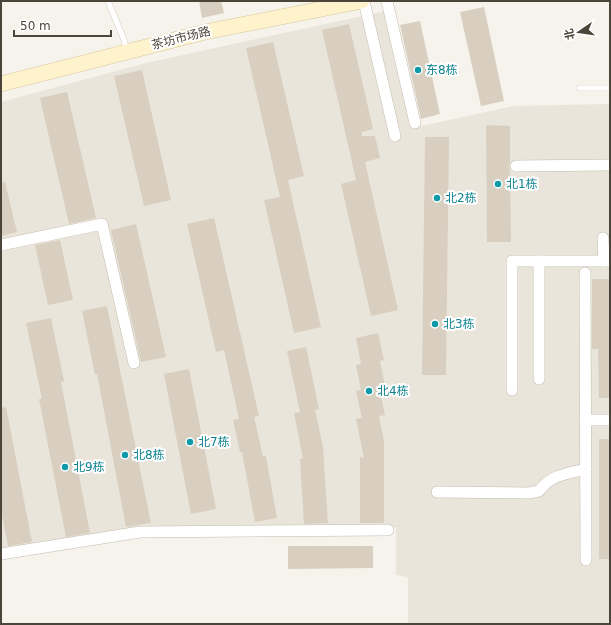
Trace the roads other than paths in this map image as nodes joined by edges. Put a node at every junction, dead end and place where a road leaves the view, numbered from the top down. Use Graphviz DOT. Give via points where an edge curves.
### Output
graph roads {
  1 [pos="108,1"];
  2 [pos="363,1"];
  3 [pos="387,1"];
  4 [pos="127,52"];
  5 [pos="1,84"];
  6 [pos="580,88"];
  7 [pos="610,88"];
  8 [pos="415,123"];
  9 [pos="395,136"];
  10 [pos="610,165"];
  11 [pos="516,166"];
  12 [pos="604,238"];
  13 [pos="1,245"];
  14 [pos="539,261"];
  15 [pos="607,261"];
  16 [pos="585,273"];
  17 [pos="134,363"];
  18 [pos="539,380"];
  19 [pos="512,390"];
  20 [pos="586,420"];
  21 [pos="610,420"];
  22 [pos="586,469"];
  23 [pos="437,492"];
  24 [pos="388,530"];
  25 [pos="1,554"];
  26 [pos="586,560"];
  1 -- 4 [label="lane"];
  2 -- 4 [label="street, 茶坊市场路" via="205,32"];
  2 -- 9 [label="street"];
  3 -- 8 [label="street"];
  4 -- 5 [label="street, 茶坊市场路"];
  6 -- 7 [label="lane"];
  10 -- 11 [label="street"];
  12 -- 15 [label="street"];
  13 -- 17 [label="street" via="102,224"];
  14 -- 15 [label="street"];
  14 -- 18 [label="street"];
  14 -- 19 [label="street" via="512,261"];
  16 -- 20 [label="street"];
  20 -- 21 [label="street"];
  20 -- 22 [label="street"];
  22 -- 23 [label="street" via="553,478 539,491 534,492"];
  22 -- 26 [label="street"];
  24 -- 25 [label="street" via="140,532"];
}
